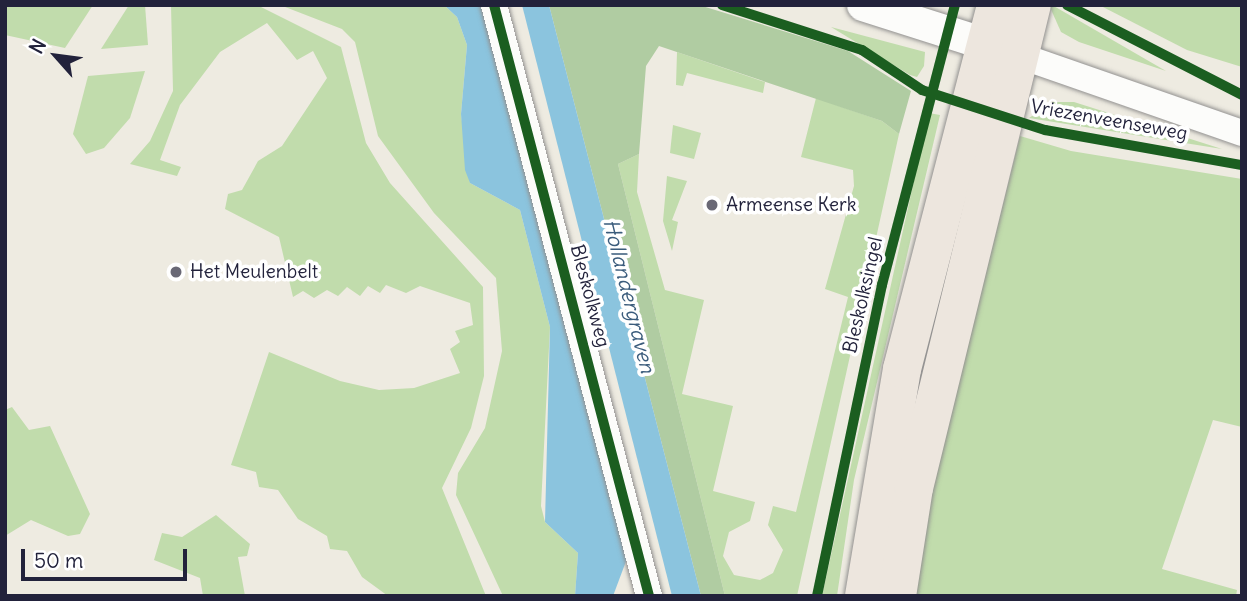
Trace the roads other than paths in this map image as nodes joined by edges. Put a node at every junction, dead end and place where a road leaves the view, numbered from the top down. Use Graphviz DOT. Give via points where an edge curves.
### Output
graph roads {
  1 [pos="494,5"];
  2 [pos="863,5"];
  3 [pos="996,5"];
  4 [pos="1032,5"];
  5 [pos="1002,49"];
  6 [pos="1242,133"];
  7 [pos="649,596"];
  8 [pos="864,596"];
  9 [pos="897,596"];
  1 -- 7 [label="street, Bleskolkweg"];
  2 -- 5 [label="street, Vriezenveenseweg"];
  3 -- 5 [label="main road"];
  4 -- 5 [label="main road"];
  5 -- 6 [label="street, Vriezenveenseweg"];
  5 -- 8 [label="main road" via="902,369"];
  5 -- 9 [label="main road" via="914,488"];
}
